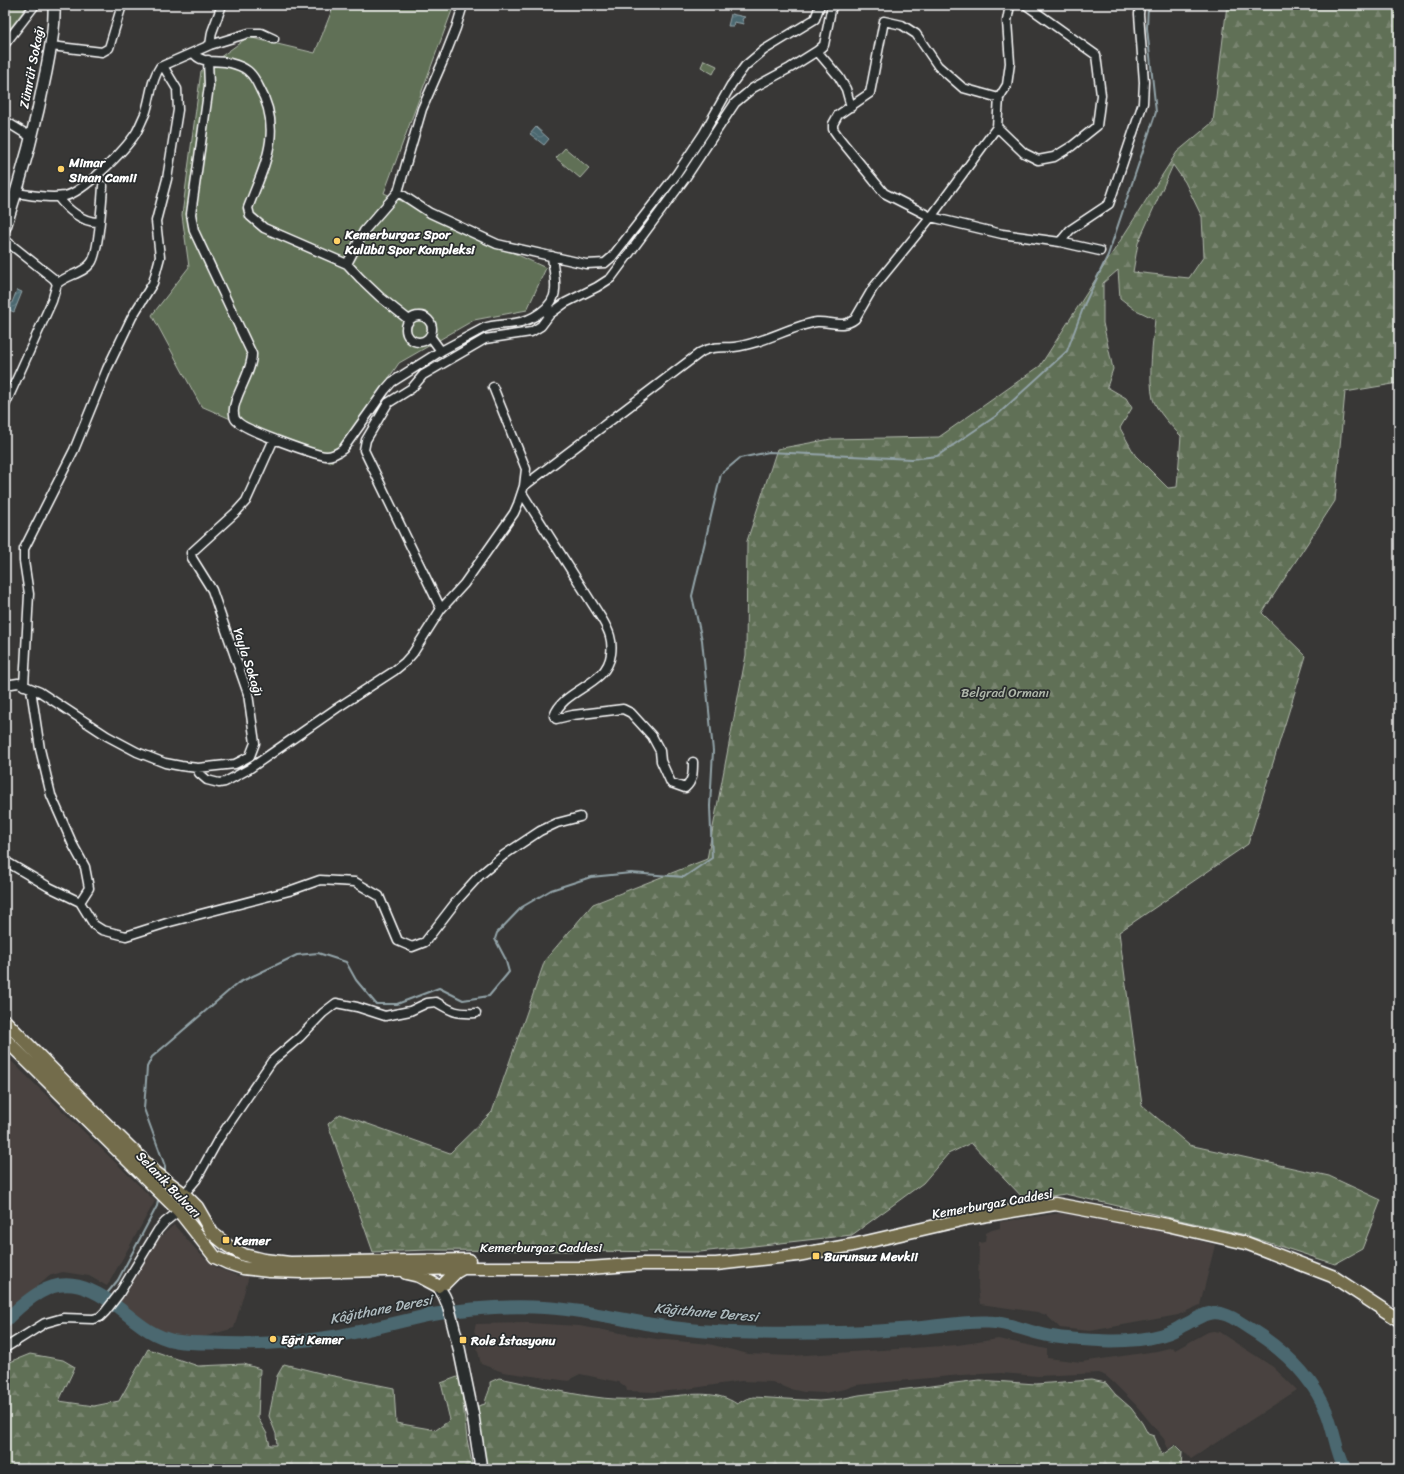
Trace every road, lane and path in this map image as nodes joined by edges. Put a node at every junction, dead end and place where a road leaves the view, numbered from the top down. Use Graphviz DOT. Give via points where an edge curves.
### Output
graph roads {
  1 [pos="35,5"];
  2 [pos="54,5"];
  3 [pos="122,5"];
  4 [pos="222,5"];
  5 [pos="463,5"];
  6 [pos="820,5"];
  7 [pos="832,5"];
  8 [pos="1010,5"];
  9 [pos="1026,5"];
  10 [pos="1140,5"];
  11 [pos="274,39"];
  12 [pos="5,44"];
  13 [pos="210,45"];
  14 [pos="51,46"];
  15 [pos="817,51"];
  16 [pos="194,53"];
  17 [pos="208,60"];
  18 [pos="163,66"];
  19 [pos="1000,98"];
  20 [pos="851,107"];
  21 [pos="5,121"];
  22 [pos="997,127"];
  23 [pos="31,138"];
  24 [pos="103,186"];
  25 [pos="398,192"];
  26 [pos="12,196"];
  27 [pos="58,197"];
  28 [pos="931,217"];
  29 [pos="100,222"];
  30 [pos="5,227"];
  31 [pos="5,240"];
  32 [pos="1060,242"];
  33 [pos="1100,251"];
  34 [pos="552,256"];
  35 [pos="347,264"];
  36 [pos="57,284"];
  37 [pos="409,320"];
  38 [pos="430,336"];
  39 [pos="441,350"];
  40 [pos="493,387"];
  41 [pos="5,406"];
  42 [pos="274,439"];
  43 [pos="523,489"];
  44 [pos="441,608"];
  45 [pos="5,685"];
  46 [pos="28,687"];
  47 [pos="693,762"];
  48 [pos="198,768"];
  49 [pos="580,817"];
  50 [pos="5,862"];
  51 [pos="80,902"];
  52 [pos="476,1013"];
  53 [pos="5,1021"];
  54 [pos="15,1031"];
  55 [pos="6,1040"];
  56 [pos="183,1193"];
  57 [pos="179,1211"];
  58 [pos="212,1233"];
  59 [pos="643,1264"];
  60 [pos="440,1266"];
  61 [pos="463,1268"];
  62 [pos="392,1269"];
  63 [pos="444,1292"];
  64 [pos="1399,1320"];
  65 [pos="5,1348"];
  66 [pos="481,1469"];
  1 -- 12 [label="street"];
  2 -- 14 [label="street, Zümrüt Sokağı"];
  3 -- 14 [label="street" via="109,48 102,52"];
  4 -- 13 [label="street"];
  5 -- 25 [label="street" via="422,109"];
  6 -- 34 [label="street" via="815,19 764,50 745,66 676,175 612,257 605,263 586,264"];
  7 -- 15 [label="street" via="824,45"];
  8 -- 19 [label="street" via="1007,21 1010,63 1007,84"];
  9 -- 22 [label="street" via="1096,55 1101,95 1097,126 1054,157 1038,160 1024,153"];
  10 -- 32 [label="street" via="1143,103 1109,204 1070,230"];
  11 -- 13 [label="street" via="252,32"];
  13 -- 16 [label="street"];
  14 -- 23 [label="street, Zümrüt Sokağı"];
  15 -- 20 [label="street" via="839,77 846,89"];
  15 -- 44 [label="street" via="753,88 735,103 686,177 611,278 565,303 550,314 542,326 531,332 485,339 423,375 412,388 388,403 366,440 364,450"];
  16 -- 17 [label="street" via="200,59"];
  16 -- 18 [label="street"];
  17 -- 35 [label="street" via="245,68 253,76 269,108 272,129 269,153 248,208 250,216 264,228"];
  17 -- 42 [label="street" via="209,86 191,222 252,354 249,371 233,406 234,418 238,423"];
  18 -- 27 [label="street" via="156,74 146,112 136,133 120,153 85,186 67,196"];
  18 -- 46 [label="street" via="177,89 178,110 167,179 156,221 160,256 153,283 132,317 110,362 74,450 24,549 29,594"];
  19 -- 20 [label="street" via="963,88 938,66 916,34 902,25 884,21 870,93"];
  19 -- 22 [label="street"];
  20 -- 28 [label="street" via="838,115 833,124 833,129 840,139 884,193"];
  21 -- 23 [label="street"];
  22 -- 28 [label="street"];
  23 -- 26 [label="street, Zümrüt Sokağı"];
  24 -- 29 [label="street"];
  25 -- 34 [label="street" via="430,213 481,238"];
  25 -- 35 [label="street" via="364,231"];
  26 -- 27 [label="street"];
  26 -- 30 [label="street, Zümrüt Sokağı"];
  27 -- 29 [label="street" via="67,208 87,221"];
  28 -- 32 [label="street" via="1002,234"];
  28 -- 43 [label="street" via="873,288 858,316 851,322 810,324 744,345 707,349"];
  29 -- 36 [label="street" via="96,252 91,263"];
  31 -- 36 [label="street"];
  32 -- 33 [label="street"];
  34 -- 39 [label="street" via="555,291 545,309 537,316 528,320 491,325"];
  35 -- 37 [label="street" via="380,297"];
  36 -- 41 [label="street" via="52,301"];
  37 -- 38 [label="street" via="417,316 425,318 431,324"];
  37 -- 38 [label="street" via="406,328 411,340 423,342"];
  38 -- 39 [label="street"];
  39 -- 42 [label="street" via="392,382 343,449 336,454 325,456"];
  40 -- 43 [label="street" via="526,469"];
  42 -- 48 [label="street, Yayla Sokağı" via="246,501 191,553 212,590 244,682 255,743 250,756 235,764"];
  43 -- 44 [label="street" via="514,512 464,584"];
  43 -- 47 [label="street" via="610,632 612,642 608,667 595,680 561,704 554,716 556,719 623,708 631,712 652,736 671,783 685,788 690,784"];
  44 -- 48 [label="street" via="414,653 394,672 249,769 219,783 207,780 199,773"];
  45 -- 46 [label="street, Yayla Sokağı" via="18,683"];
  46 -- 48 [label="street, Yayla Sokağı" via="138,752 165,763"];
  46 -- 51 [label="street" via="51,795 85,867 89,888"];
  49 -- 51 [label="street" via="557,822 504,855 458,898 425,942 412,947 398,941 379,896 355,882 320,880 290,891 126,936 102,930 94,925"];
  50 -- 51 [label="street"];
  52 -- 56 [label="street" via="459,1014 436,1002 385,1016 336,1003 272,1061 218,1140 196,1180"];
  53 -- 54 [label="main road, Selanik Bulvarı"];
  54 -- 55 [label="main road"];
  54 -- 56 [label="main road, Selanik Bulvarı" via="156,1173"];
  55 -- 57 [label="main road, Selanik Bulvarı"];
  56 -- 57 [label="main road"];
  56 -- 58 [label="main road, Selanik Bulvarı" via="197,1207"];
  57 -- 58 [label="main road" via="197,1218"];
  57 -- 62 [label="main road, Selanik Bulvarı" via="215,1257 243,1268 302,1272"];
  57 -- 65 [label="street" via="158,1230 118,1294 100,1317 63,1318 45,1323"];
  58 -- 60 [label="main road, Selanik Bulvarı" via="244,1255 264,1260 290,1263"];
  59 -- 60 [label="main road, Kemerburgaz Caddesi" via="594,1260"];
  59 -- 61 [label="main road, Kemerburgaz Caddesi" via="589,1268"];
  59 -- 64 [label="main road, Kemerburgaz Caddesi" via="716,1264 797,1255 970,1218 1055,1204 1246,1243 1332,1276"];
  60 -- 61 [label="main road, Kemerburgaz Caddesi"];
  60 -- 62 [label="main road, Selanik Bulvarı"];
  60 -- 63 [label="main road" via="436,1276"];
  61 -- 63 [label="main road" via="456,1272"];
  62 -- 63 [label="main road" via="419,1276"];
  63 -- 66 [label="street" via="455,1330 473,1416"];
}
